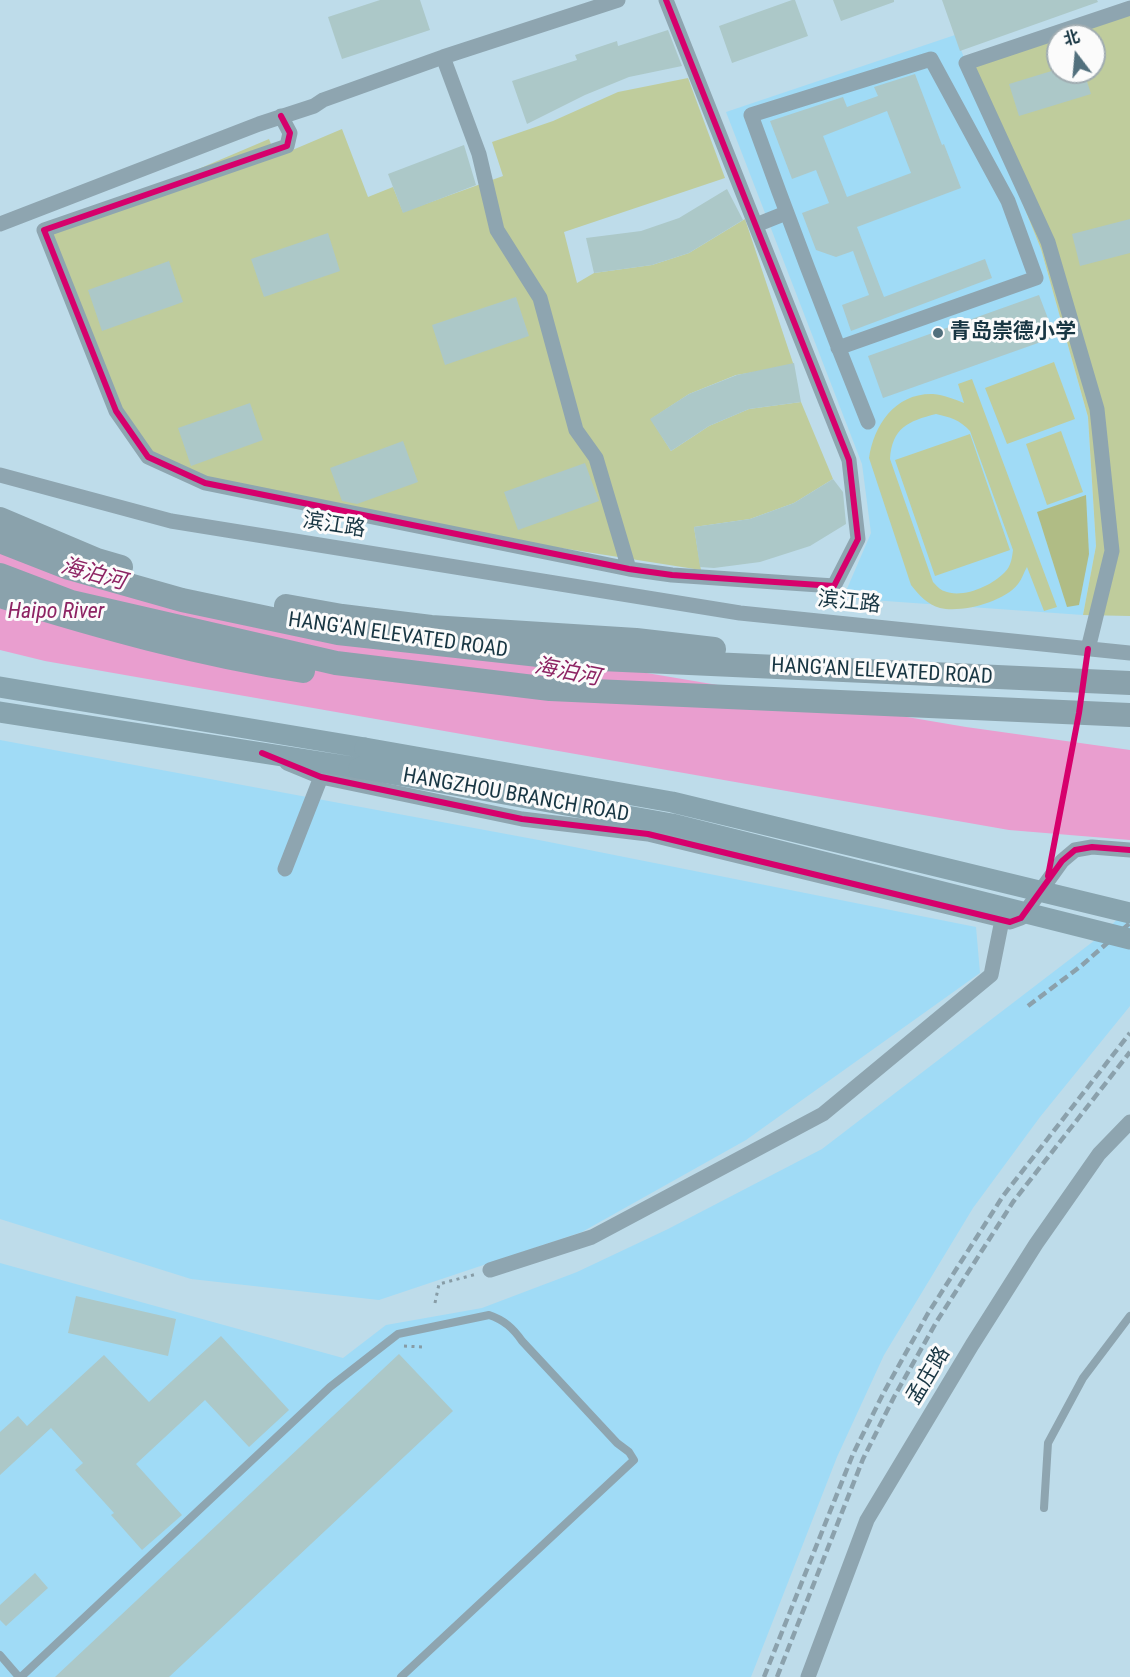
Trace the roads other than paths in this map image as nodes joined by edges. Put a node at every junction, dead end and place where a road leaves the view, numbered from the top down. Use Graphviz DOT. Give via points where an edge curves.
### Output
graph roads {
  1 [pos="618,0"];
  2 [pos="666,0"];
  3 [pos="1130,8"];
  4 [pos="443,57"];
  5 [pos="281,116"];
  6 [pos="786,213"];
  7 [pos="0,224"];
  8 [pos="756,225"];
  9 [pos="838,348"];
  10 [pos="868,422"];
  11 [pos="0,475"];
  12 [pos="0,519"];
  13 [pos="0,541"];
  14 [pos="629,569"];
  15 [pos="0,575"];
  16 [pos="0,596"];
  17 [pos="1088,649"];
  18 [pos="1130,653"];
  19 [pos="901,673"];
  20 [pos="1130,683"];
  21 [pos="0,687"];
  22 [pos="590,691"];
  23 [pos="0,712"];
  24 [pos="1130,715"];
  25 [pos="262,753"];
  26 [pos="362,758"];
  27 [pos="321,777"];
  28 [pos="1130,850"];
  29 [pos="285,869"];
  30 [pos="1130,913"];
  31 [pos="1002,920"];
  32 [pos="1130,939"];
  33 [pos="1130,1122"];
  34 [pos="490,1270"];
  35 [pos="1130,1316"];
  36 [pos="1044,1508"];
  37 [pos="0,1655"];
  38 [pos="20,1677"];
  39 [pos="400,1677"];
  40 [pos="808,1677"];
  1 -- 4 [label="street"];
  2 -- 8 [label="street"];
  3 -- 17 [label="street" via="966,63 1048,242 1097,409 1112,551"];
  4 -- 5 [label="street"];
  4 -- 14 [label="street" via="479,154 497,230 540,298 576,430 596,458"];
  5 -- 7 [label="street"];
  5 -- 14 [label="street" via="290,133 287,146 44,230 116,411 148,457 205,483"];
  6 -- 8 [label="street"];
  6 -- 9 [label="street"];
  6 -- 9 [label="street" via="751,115 931,59 1008,201 1036,278"];
  8 -- 14 [label="street" via="849,460 858,539 834,586"];
  9 -- 10 [label="street"];
  11 -- 17 [label="street, 滨江路" via="171,521 729,612"];
  12 -- 19 [label="highway" via="97,560 172,582 342,616 430,627 636,640"];
  13 -- 19 [label="highway, HANG'AN ELEVATED ROAD" via="69,568 182,600 338,633 557,657"];
  15 -- 22 [label="highway, HANG'AN ELEVATED ROAD" via="71,602 336,663"];
  16 -- 22 [label="highway" via="178,646 278,667 444,688"];
  17 -- 18 [label="street, 滨江路"];
  19 -- 20 [label="highway, HANG'AN ELEVATED ROAD"];
  21 -- 26 [label="main road, HANGZHOU BRANCH ROAD"];
  22 -- 24 [label="highway, HANG'AN ELEVATED ROAD"];
  23 -- 25 [label="main road, HANGZHOU BRANCH ROAD"];
  25 -- 26 [label="main road, HANGZHOU BRANCH ROAD"];
  25 -- 27 [label="street"];
  26 -- 30 [label="main road, HANGZHOU BRANCH ROAD, bridge" via="672,802"];
  26 -- 32 [label="main road, HANGZHOU BRANCH ROAD, bridge" via="672,824"];
  27 -- 29 [label="street"];
  27 -- 31 [label="street" via="522,819 648,834"];
  28 -- 31 [label="street" via="1092,846 1076,850 1062,861 1021,918"];
  31 -- 34 [label="street" via="991,975 823,1114 592,1237"];
  33 -- 40 [label="street, 孟庄路" via="1099,1154 1036,1244 867,1520"];
  35 -- 36 [label="lane" via="1083,1378 1048,1443"];
  37 -- 38 [label="lane"];
  38 -- 39 [label="lane" via="330,1387 398,1334 489,1315 497,1317 512,1327 634,1460"];
}
